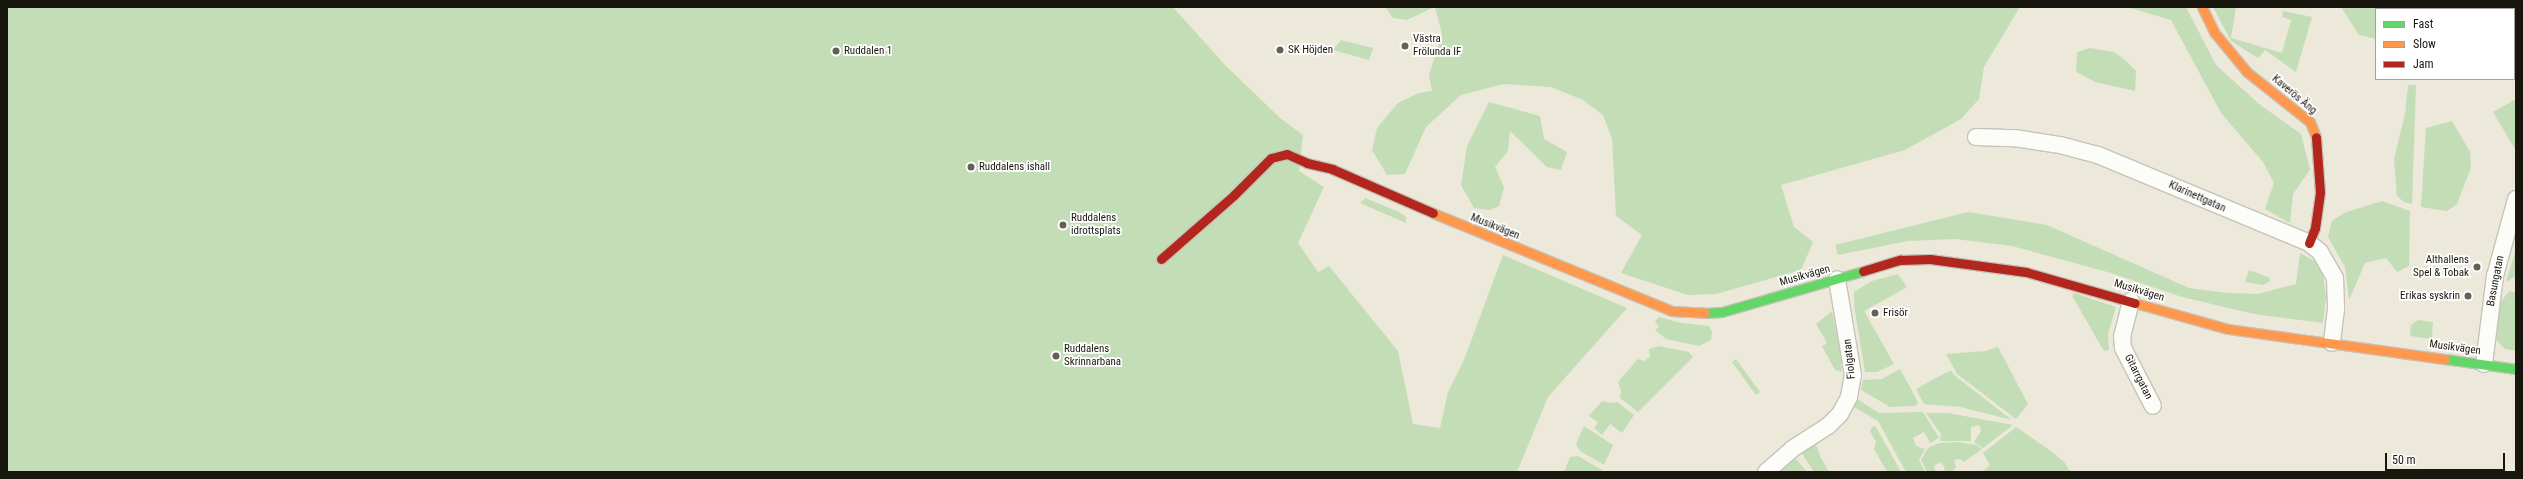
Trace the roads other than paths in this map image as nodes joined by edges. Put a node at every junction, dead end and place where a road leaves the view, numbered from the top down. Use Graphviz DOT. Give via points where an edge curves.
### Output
graph roads {
  1 [pos="2202,7"];
  2 [pos="1976,137"];
  3 [pos="2516,199"];
  4 [pos="2309,244"];
  5 [pos="1161,259"];
  6 [pos="1837,279"];
  7 [pos="2131,301"];
  8 [pos="2332,343"];
  9 [pos="2484,364"];
  10 [pos="2516,369"];
  11 [pos="2153,406"];
  12 [pos="1766,472"];
  1 -- 4 [label="street, Kaverös Äng" via="2214,32 2247,72 2310,122 2316,136 2320,192 2315,228"];
  2 -- 4 [label="street, Klarinettgatan" via="2014,138 2060,145 2098,155"];
  3 -- 9 [label="street, Basungatan" via="2495,276"];
  4 -- 8 [label="street, Klarinettgatan" via="2320,252 2335,278 2336,309"];
  5 -- 6 [label="street, Musikvägen" via="1234,195 1271,158 1287,154 1307,163 1332,169 1473,231 1672,311 1696,314 1722,312"];
  6 -- 7 [label="street, Musikvägen" via="1900,260 1930,259 2026,272"];
  6 -- 12 [label="street, Fiolgatan" via="1853,375 1849,398 1840,414 1828,426 1792,449"];
  7 -- 8 [label="street, Musikvägen" via="2200,323"];
  7 -- 11 [label="street, Gitarrgatan" via="2122,336 2124,348"];
  8 -- 9 [label="street, Musikvägen"];
  9 -- 10 [label="street, Musikvägen"];
}
